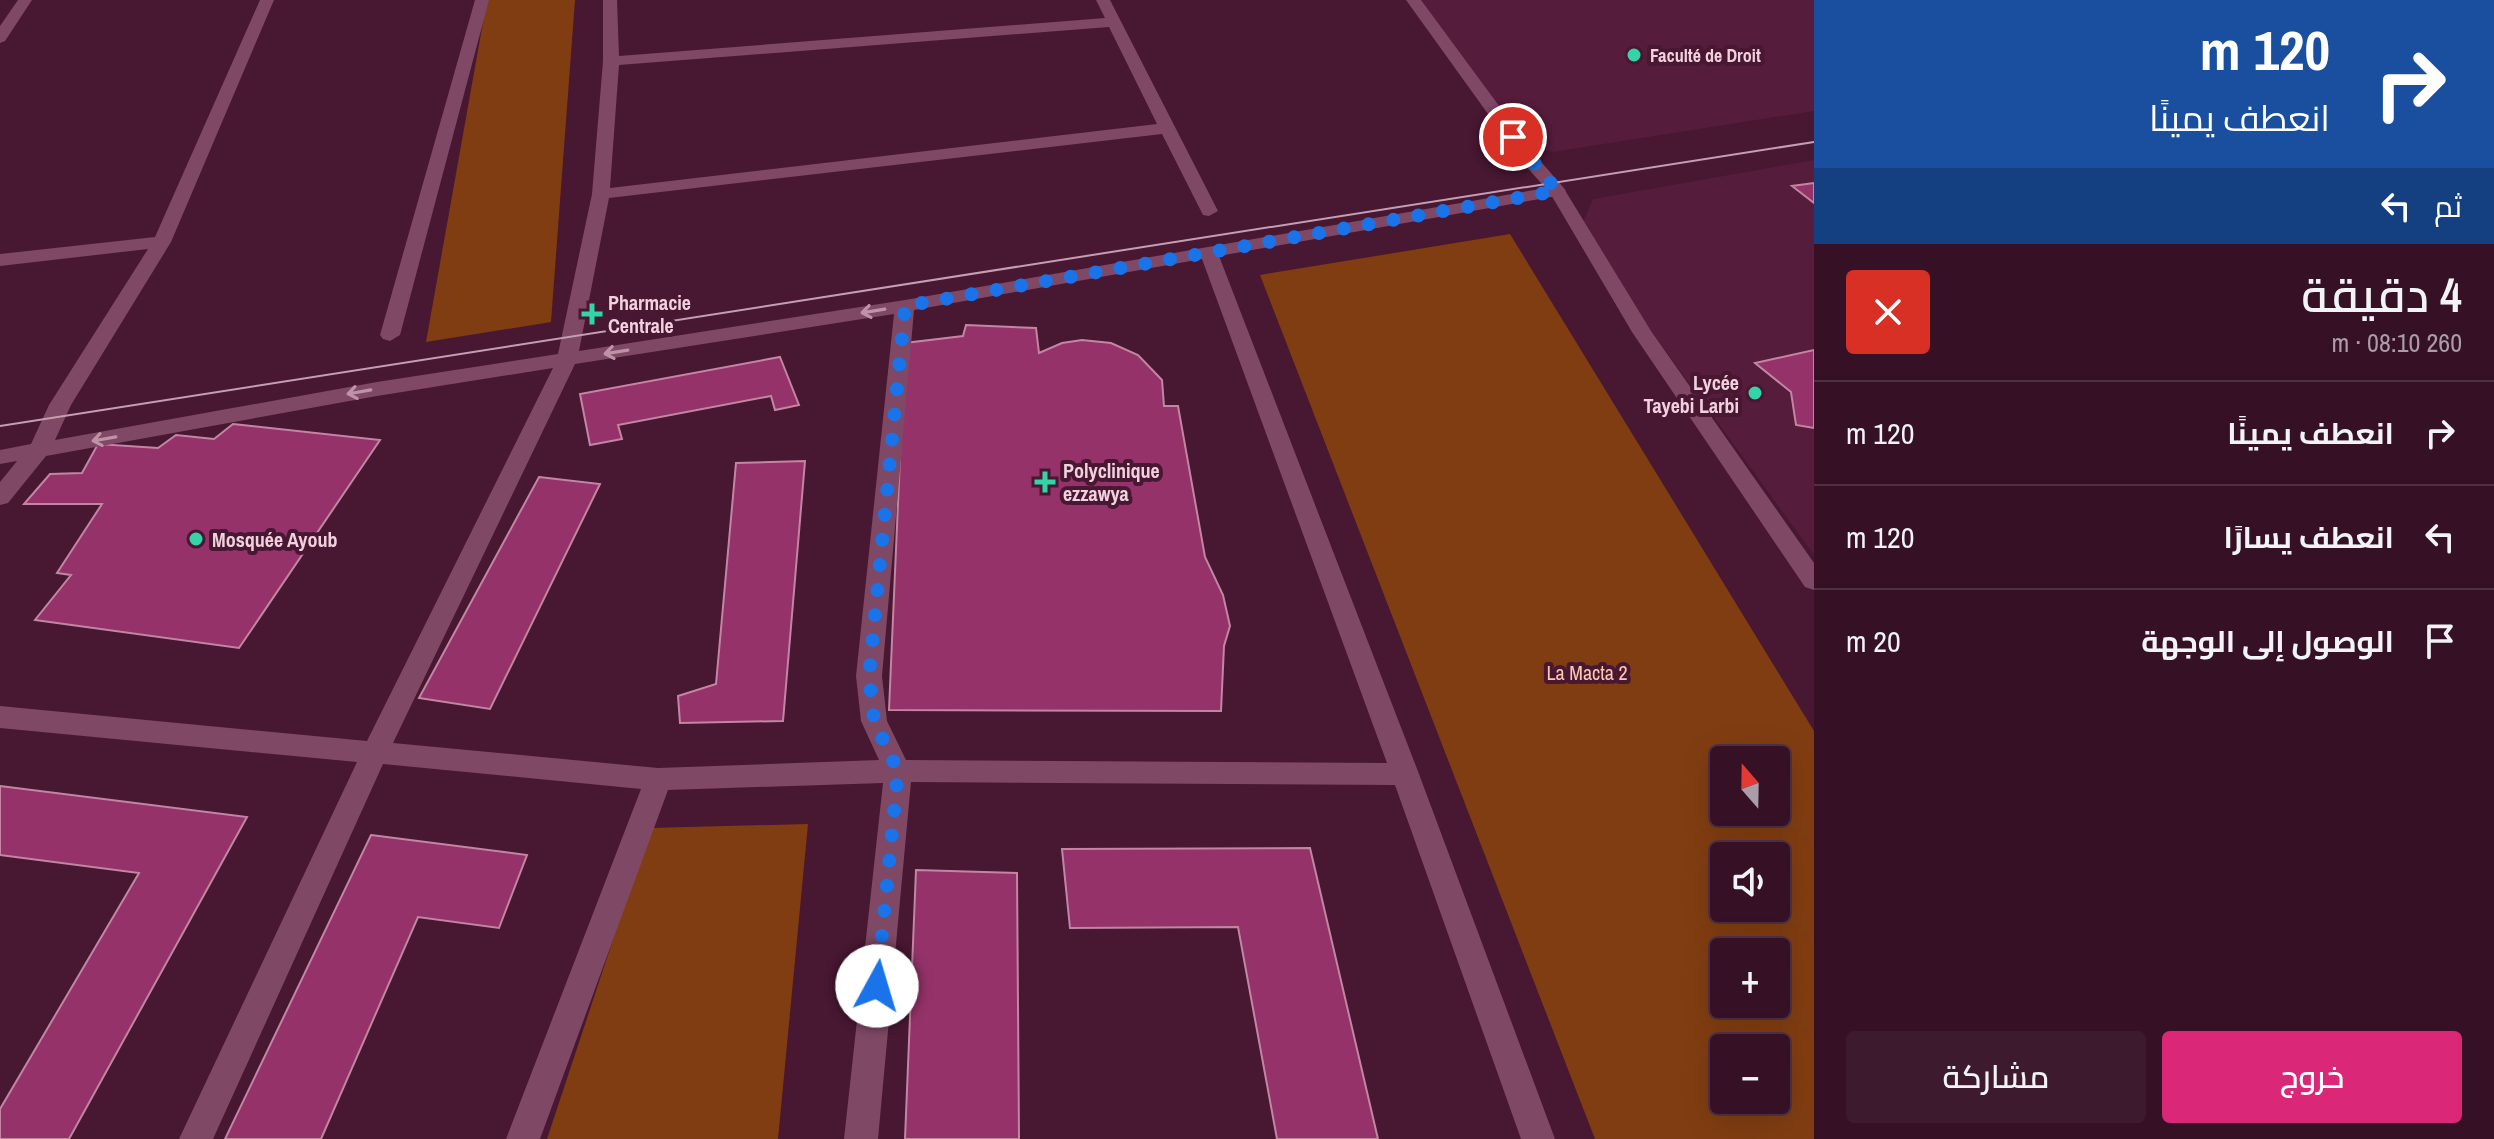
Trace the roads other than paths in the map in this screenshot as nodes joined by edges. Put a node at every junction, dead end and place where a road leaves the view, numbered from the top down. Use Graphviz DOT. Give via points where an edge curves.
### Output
graph roads {
  1 [pos="22,0"];
  2 [pos="267,0"];
  3 [pos="482,0"];
  4 [pos="610,0"];
  5 [pos="1103,0"];
  6 [pos="1413,0"];
  7 [pos="0,2"];
  8 [pos="1113,22"];
  9 [pos="0,38"];
  10 [pos="611,61"];
  11 [pos="1167,128"];
  12 [pos="1557,191"];
  13 [pos="601,194"];
  14 [pos="1209,211"];
  15 [pos="162,242"];
  16 [pos="1209,254"];
  17 [pos="0,260"];
  18 [pos="905,306"];
  19 [pos="390,335"];
  20 [pos="567,360"];
  21 [pos="39,450"];
  22 [pos="0,457"];
  23 [pos="0,497"];
  24 [pos="1814,581"];
  25 [pos="0,717"];
  26 [pos="374,754"];
  27 [pos="898,771"];
  28 [pos="1405,774"];
  29 [pos="658,779"];
  30 [pos="196,1139"];
  31 [pos="523,1139"];
  32 [pos="861,1139"];
  33 [pos="1538,1139"];
  1 -- 7 [label="street"];
  1 -- 9 [label="street"];
  2 -- 15 [label="street"];
  3 -- 19 [label="street"];
  4 -- 10 [label="street"];
  5 -- 8 [label="street"];
  6 -- 12 [label="street"];
  8 -- 10 [label="street"];
  8 -- 11 [label="street"];
  10 -- 13 [label="street"];
  11 -- 13 [label="street"];
  11 -- 14 [label="street"];
  12 -- 16 [label="street"];
  12 -- 24 [label="street" via="1642,332"];
  13 -- 20 [label="street"];
  15 -- 17 [label="street"];
  15 -- 21 [label="street" via="60,405"];
  16 -- 18 [label="street"];
  16 -- 28 [label="street"];
  18 -- 20 [label="street, one-way"];
  18 -- 27 [label="street" via="869,676 874,721"];
  20 -- 21 [label="street, one-way"];
  20 -- 26 [label="street"];
  21 -- 22 [label="street"];
  21 -- 23 [label="street"];
  25 -- 26 [label="street"];
  26 -- 29 [label="street"];
  26 -- 30 [label="street"];
  27 -- 28 [label="street"];
  27 -- 29 [label="street"];
  27 -- 32 [label="street"];
  28 -- 33 [label="street"];
  29 -- 31 [label="street"];
}
